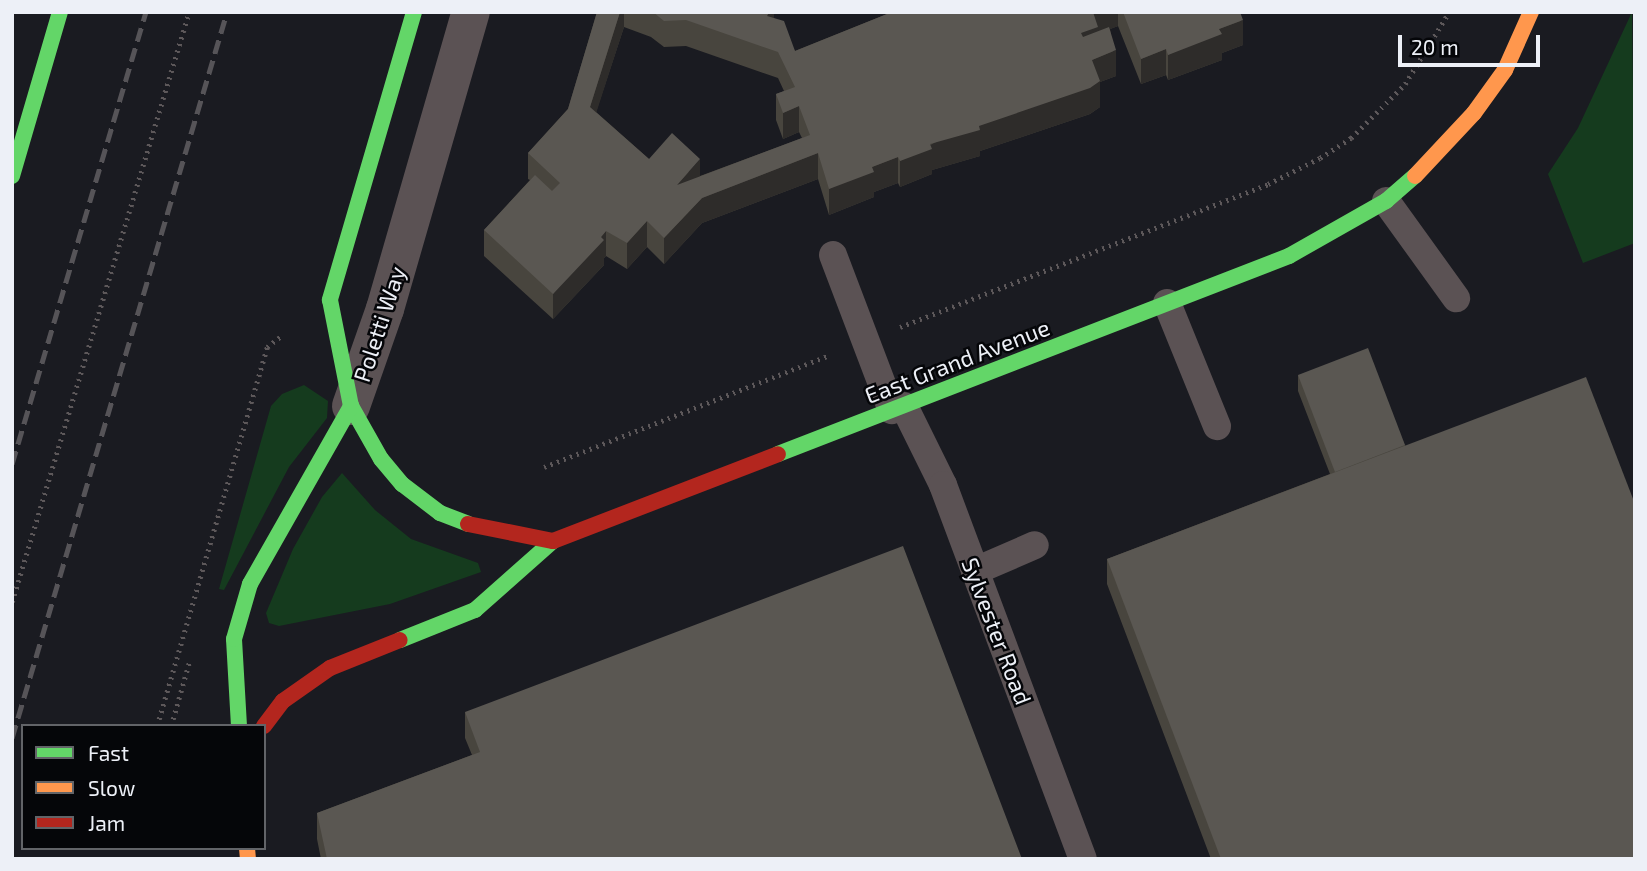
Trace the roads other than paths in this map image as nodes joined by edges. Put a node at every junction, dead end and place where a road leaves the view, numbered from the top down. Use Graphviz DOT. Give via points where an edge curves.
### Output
graph roads {
  1 [pos="60,12"];
  2 [pos="414,12"];
  3 [pos="471,12"];
  4 [pos="1531,12"];
  5 [pos="12,176"];
  6 [pos="1387,201"];
  7 [pos="833,255"];
  8 [pos="1457,299"];
  9 [pos="1167,303"];
  10 [pos="351,406"];
  11 [pos="898,408"];
  12 [pos="1217,426"];
  13 [pos="553,541"];
  14 [pos="1035,545"];
  15 [pos="975,571"];
  16 [pos="239,724"];
  17 [pos="266,724"];
  18 [pos="1083,859"];
  1 -- 5 [label="main road" via="30,93"];
  2 -- 10 [label="main road, Poletti Way" via="330,300"];
  3 -- 10 [label="street, Poletti Way" via="385,309"];
  4 -- 6 [label="main road, East Grand Avenue" via="1504,70 1474,113 1426,167"];
  6 -- 8 [label="lane"];
  6 -- 9 [label="main road, East Grand Avenue" via="1289,256"];
  7 -- 11 [label="lane, Sylvester Road" via="865,341"];
  9 -- 11 [label="main road, East Grand Avenue"];
  9 -- 12 [label="lane"];
  10 -- 13 [label="main road, East Grand Avenue" via="381,459 402,484 440,513 486,531"];
  10 -- 16 [label="main road" via="250,584 234,639"];
  11 -- 13 [label="main road, East Grand Avenue"];
  11 -- 15 [label="lane, Sylvester Road" via="943,485"];
  13 -- 17 [label="main road" via="475,610 330,668 283,701"];
  14 -- 15 [label="lane"];
  15 -- 18 [label="lane, Sylvester Road"];
}
